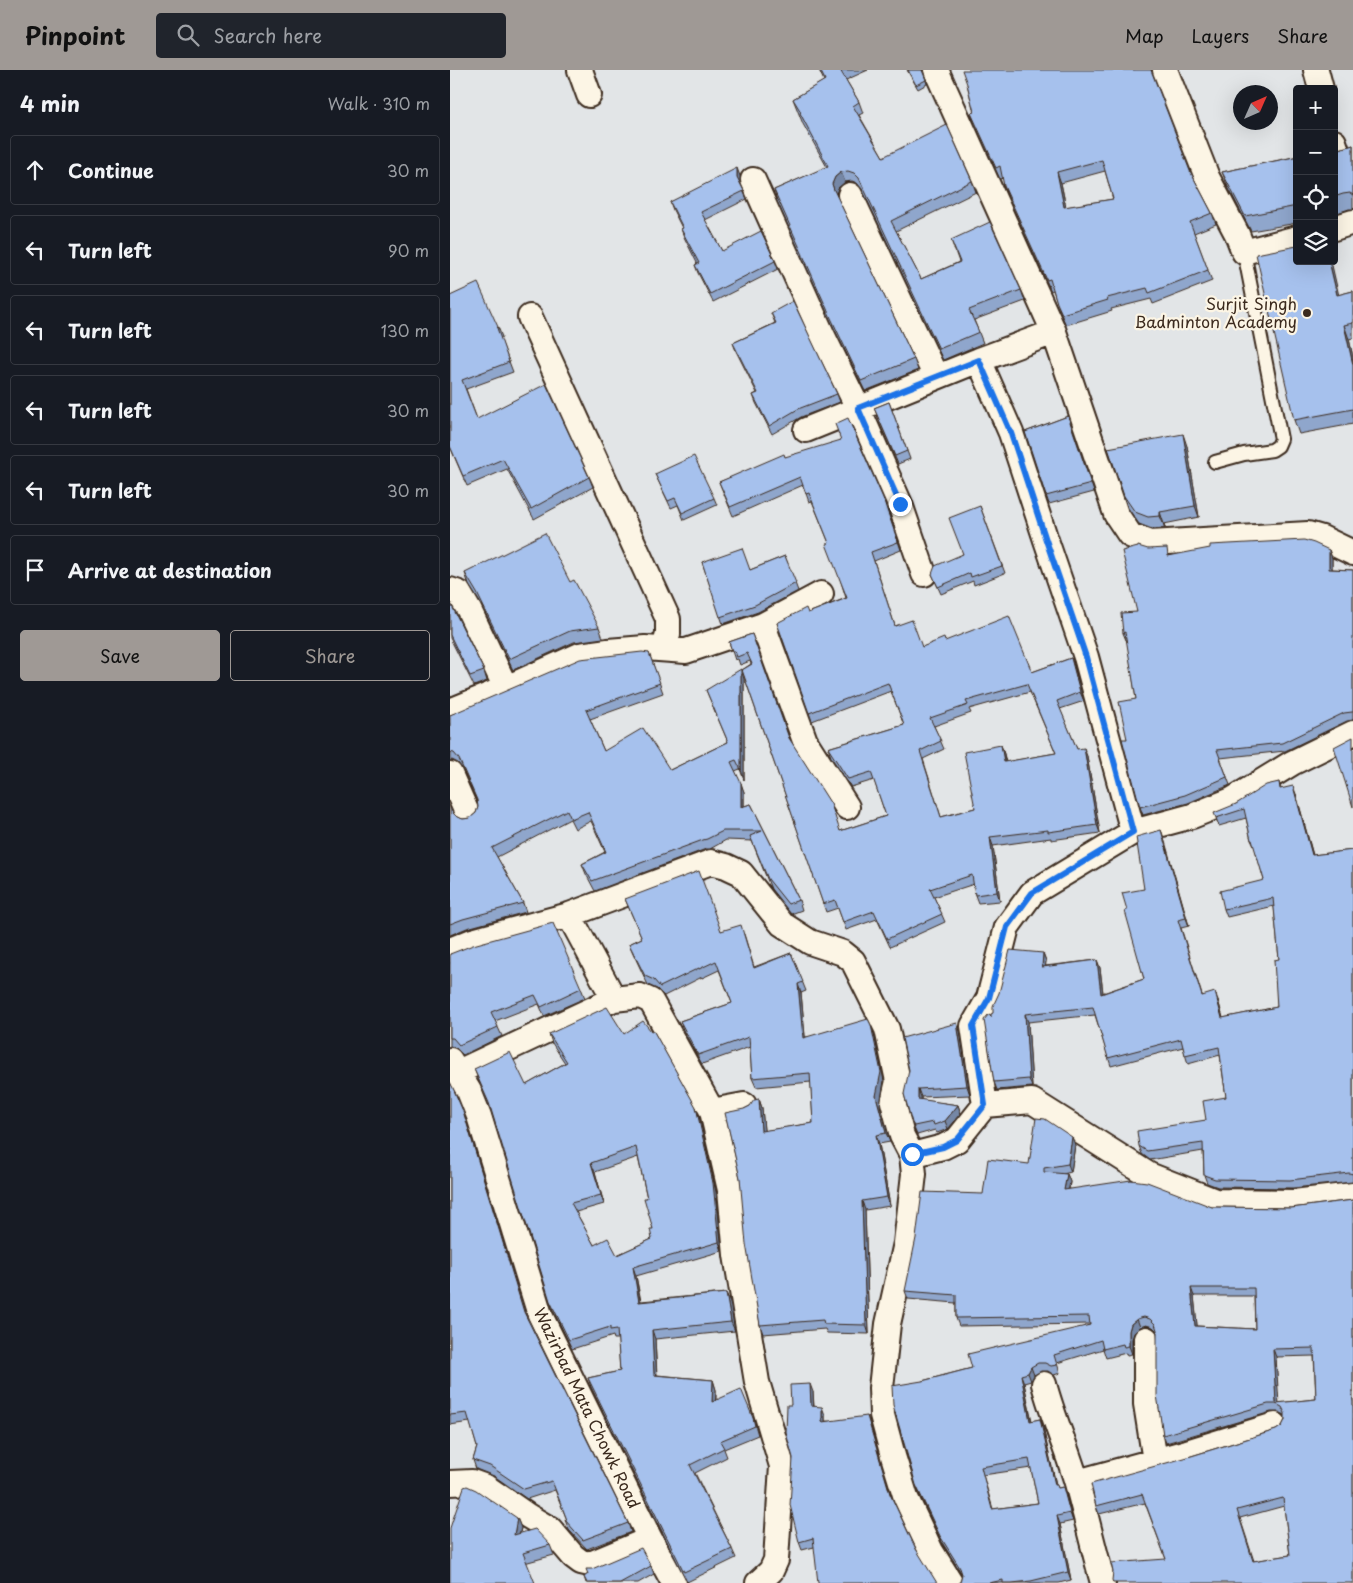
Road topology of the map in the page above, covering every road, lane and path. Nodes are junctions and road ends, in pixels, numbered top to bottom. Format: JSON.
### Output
{"nodes":[{"id":1,"x":580,"y":70,"type":"edge"},
{"id":2,"x":936,"y":70,"type":"edge"},
{"id":3,"x":1165,"y":70,"type":"edge"},
{"id":4,"x":1316,"y":70,"type":"edge"},
{"id":5,"x":1320,"y":85,"type":"edge"},
{"id":6,"x":589,"y":95,"type":"dead end"},
{"id":7,"x":753,"y":180,"type":"dead end"},
{"id":8,"x":850,"y":195,"type":"dead end"},
{"id":9,"x":1353,"y":222,"type":"edge"},
{"id":10,"x":1338,"y":227,"type":"edge"},
{"id":11,"x":1293,"y":239,"type":"edge"},
{"id":12,"x":1244,"y":252,"type":"junction"},
{"id":13,"x":530,"y":317,"type":"dead end"},
{"id":14,"x":1054,"y":332,"type":"junction"},
{"id":15,"x":979,"y":360,"type":"junction"},
{"id":16,"x":936,"y":377,"type":"junction"},
{"id":17,"x":858,"y":408,"type":"junction"},
{"id":18,"x":806,"y":430,"type":"dead end"},
{"id":19,"x":1215,"y":462,"type":"dead end"},
{"id":20,"x":1353,"y":554,"type":"edge"},
{"id":21,"x":924,"y":574,"type":"dead end"},
{"id":22,"x":450,"y":590,"type":"edge"},
{"id":23,"x":821,"y":594,"type":"dead end"},
{"id":24,"x":763,"y":625,"type":"junction"},
{"id":25,"x":664,"y":649,"type":"junction"},
{"id":26,"x":506,"y":688,"type":"junction"},
{"id":27,"x":450,"y":711,"type":"edge"},
{"id":28,"x":1353,"y":733,"type":"edge"},
{"id":29,"x":450,"y":774,"type":"edge"},
{"id":30,"x":846,"y":807,"type":"dead end"},
{"id":31,"x":468,"y":814,"type":"dead end"},
{"id":32,"x":1133,"y":832,"type":"junction"},
{"id":33,"x":570,"y":915,"type":"junction"},
{"id":34,"x":450,"y":950,"type":"edge"},
{"id":35,"x":614,"y":999,"type":"junction"},
{"id":36,"x":454,"y":1066,"type":"edge"},
{"id":37,"x":744,"y":1105,"type":"dead end"},
{"id":38,"x":985,"y":1105,"type":"junction"},
{"id":39,"x":712,"y":1111,"type":"junction"},
{"id":40,"x":912,"y":1154,"type":"junction"},
{"id":41,"x":1353,"y":1195,"type":"edge"},
{"id":42,"x":1146,"y":1339,"type":"dead end"},
{"id":43,"x":1044,"y":1384,"type":"dead end"},
{"id":44,"x":1276,"y":1425,"type":"dead end"},
{"id":45,"x":1155,"y":1461,"type":"junction"},
{"id":46,"x":1077,"y":1482,"type":"junction"},
{"id":47,"x":450,"y":1483,"type":"edge"},
{"id":48,"x":650,"y":1539,"type":"junction"},
{"id":49,"x":674,"y":1583,"type":"edge"},
{"id":50,"x":758,"y":1583,"type":"edge"},
{"id":51,"x":951,"y":1583,"type":"edge"},
{"id":52,"x":1103,"y":1583,"type":"edge"}],
"edges":[{"from":1,"to":6,"type":"street"},
{"from":2,"to":14,"type":"street"},
{"from":3,"to":12,"type":"street"},
{"from":4,"to":5,"type":"street"},
{"from":7,"to":17,"type":"street"},
{"from":8,"to":16,"type":"street"},
{"from":9,"to":10,"type":"street"},
{"from":11,"to":12,"type":"street"},
{"from":12,"to":19,"type":"lane"},
{"from":13,"to":25,"type":"street"},
{"from":14,"to":15,"type":"street"},
{"from":14,"to":20,"type":"street"},
{"from":15,"to":16,"type":"street"},
{"from":15,"to":32,"type":"street"},
{"from":16,"to":17,"type":"street"},
{"from":17,"to":18,"type":"street"},
{"from":17,"to":21,"type":"street"},
{"from":22,"to":26,"type":"street"},
{"from":23,"to":24,"type":"street"},
{"from":24,"to":25,"type":"street"},
{"from":24,"to":30,"type":"street"},
{"from":25,"to":26,"type":"street"},
{"from":26,"to":27,"type":"street"},
{"from":28,"to":32,"type":"street"},
{"from":29,"to":31,"type":"street"},
{"from":32,"to":38,"type":"street"},
{"from":33,"to":34,"type":"street"},
{"from":33,"to":35,"type":"street"},
{"from":33,"to":40,"type":"street"},
{"from":35,"to":36,"type":"street"},
{"from":35,"to":39,"type":"street"},
{"from":36,"to":48,"type":"street","name":"Wazirbad Mata Chowk Road"},
{"from":37,"to":39,"type":"street"},
{"from":38,"to":40,"type":"street"},
{"from":38,"to":41,"type":"street"},
{"from":39,"to":50,"type":"street"},
{"from":40,"to":51,"type":"street"},
{"from":42,"to":45,"type":"street"},
{"from":43,"to":46,"type":"street"},
{"from":44,"to":45,"type":"street"},
{"from":45,"to":46,"type":"street"},
{"from":46,"to":52,"type":"street"},
{"from":47,"to":48,"type":"street"},
{"from":48,"to":49,"type":"street","name":"Wazirbad Mata Chowk Road"}]}
